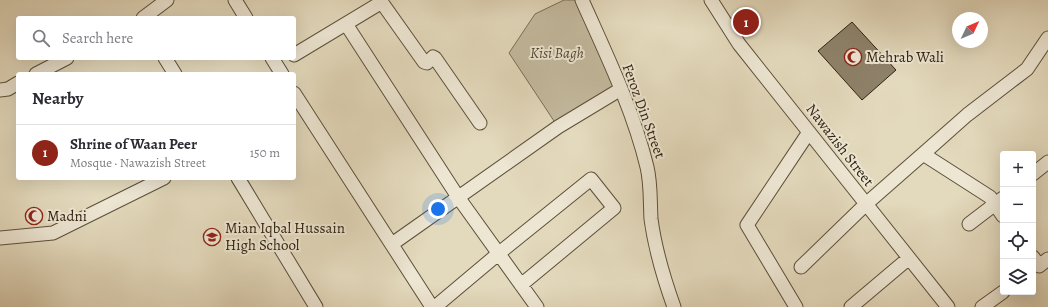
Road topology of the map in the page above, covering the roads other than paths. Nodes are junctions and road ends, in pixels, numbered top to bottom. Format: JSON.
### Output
{"nodes":[{"id":1,"x":167,"y":0,"type":"edge"},
{"id":2,"x":235,"y":0,"type":"edge"},
{"id":3,"x":582,"y":0,"type":"edge"},
{"id":4,"x":711,"y":0,"type":"edge"},
{"id":5,"x":381,"y":1,"type":"edge"},
{"id":6,"x":146,"y":16,"type":"edge"},
{"id":7,"x":245,"y":16,"type":"edge"},
{"id":8,"x":346,"y":24,"type":"junction"},
{"id":9,"x":1048,"y":38,"type":"edge"},
{"id":10,"x":296,"y":54,"type":"edge"},
{"id":11,"x":63,"y":60,"type":"edge"},
{"id":12,"x":166,"y":60,"type":"edge"},
{"id":13,"x":286,"y":60,"type":"edge"},
{"id":14,"x":277,"y":66,"type":"edge"},
{"id":15,"x":40,"y":72,"type":"edge"},
{"id":16,"x":174,"y":72,"type":"edge"},
{"id":17,"x":16,"y":84,"type":"edge"},
{"id":18,"x":621,"y":89,"type":"junction"},
{"id":19,"x":0,"y":90,"type":"edge"},
{"id":20,"x":296,"y":95,"type":"edge"},
{"id":21,"x":480,"y":123,"type":"dead end"},
{"id":22,"x":809,"y":132,"type":"junction"},
{"id":23,"x":923,"y":154,"type":"junction"},
{"id":24,"x":1048,"y":162,"type":"edge"},
{"id":25,"x":1036,"y":172,"type":"edge"},
{"id":26,"x":160,"y":180,"type":"edge"},
{"id":27,"x":239,"y":180,"type":"edge"},
{"id":28,"x":458,"y":197,"type":"junction"},
{"id":29,"x":999,"y":201,"type":"edge"},
{"id":30,"x":866,"y":204,"type":"junction"},
{"id":31,"x":969,"y":224,"type":"dead end"},
{"id":32,"x":0,"y":238,"type":"edge"},
{"id":33,"x":392,"y":244,"type":"junction"},
{"id":34,"x":498,"y":254,"type":"junction"},
{"id":35,"x":909,"y":258,"type":"junction"},
{"id":36,"x":801,"y":267,"type":"dead end"},
{"id":37,"x":521,"y":286,"type":"junction"},
{"id":38,"x":1000,"y":294,"type":"edge"},
{"id":39,"x":316,"y":307,"type":"edge"},
{"id":40,"x":432,"y":307,"type":"edge"},
{"id":41,"x":436,"y":307,"type":"edge"},
{"id":42,"x":537,"y":307,"type":"edge"},
{"id":43,"x":674,"y":307,"type":"edge"},
{"id":44,"x":796,"y":307,"type":"edge"},
{"id":45,"x":851,"y":307,"type":"edge"},
{"id":46,"x":948,"y":307,"type":"edge"},
{"id":47,"x":982,"y":307,"type":"edge"}],
"edges":[{"from":1,"to":6,"type":"street"},
{"from":2,"to":7,"type":"street"},
{"from":3,"to":18,"type":"street","name":"Feroz Din Street"},
{"from":4,"to":22,"type":"street","name":"Nawazish Street"},
{"from":5,"to":8,"type":"street"},
{"from":5,"to":21,"type":"street"},
{"from":8,"to":10,"type":"street"},
{"from":8,"to":28,"type":"street"},
{"from":9,"to":23,"type":"street"},
{"from":11,"to":15,"type":"street"},
{"from":12,"to":16,"type":"street"},
{"from":13,"to":14,"type":"street"},
{"from":17,"to":19,"type":"street"},
{"from":18,"to":28,"type":"street"},
{"from":18,"to":43,"type":"street","name":"Feroz Din Street"},
{"from":20,"to":33,"type":"street"},
{"from":22,"to":30,"type":"street","name":"Nawazish Street"},
{"from":22,"to":44,"type":"street"},
{"from":23,"to":29,"type":"street"},
{"from":23,"to":30,"type":"street"},
{"from":24,"to":25,"type":"street"},
{"from":26,"to":32,"type":"street"},
{"from":27,"to":39,"type":"street"},
{"from":28,"to":33,"type":"street"},
{"from":28,"to":34,"type":"street"},
{"from":29,"to":31,"type":"street"},
{"from":30,"to":35,"type":"street","name":"Nawazish Street"},
{"from":30,"to":36,"type":"street"},
{"from":33,"to":40,"type":"street"},
{"from":34,"to":37,"type":"street"},
{"from":34,"to":37,"type":"street"},
{"from":34,"to":41,"type":"street"},
{"from":35,"to":45,"type":"street"},
{"from":35,"to":46,"type":"street","name":"Nawazish Street"},
{"from":37,"to":42,"type":"street"},
{"from":38,"to":47,"type":"street"}]}
